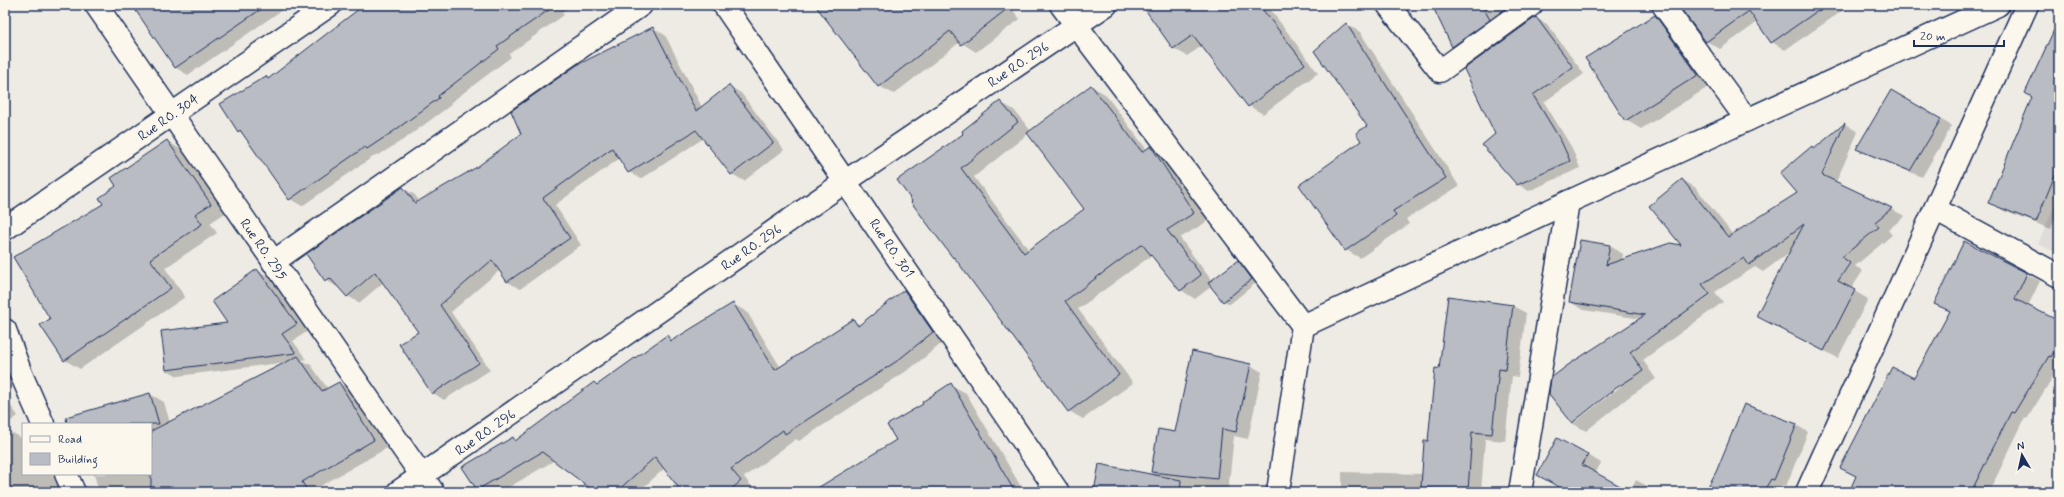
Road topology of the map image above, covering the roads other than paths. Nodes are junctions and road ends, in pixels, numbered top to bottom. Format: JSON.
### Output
{"nodes":[{"id":1,"x":96,"y":5,"type":"edge"},
{"id":2,"x":330,"y":5,"type":"edge"},
{"id":3,"x":641,"y":5,"type":"edge"},
{"id":4,"x":724,"y":5,"type":"edge"},
{"id":5,"x":1061,"y":5,"type":"edge"},
{"id":6,"x":1106,"y":5,"type":"edge"},
{"id":7,"x":1388,"y":5,"type":"edge"},
{"id":8,"x":1531,"y":5,"type":"edge"},
{"id":9,"x":1663,"y":5,"type":"edge"},
{"id":10,"x":1998,"y":5,"type":"edge"},
{"id":11,"x":2027,"y":5,"type":"edge"},
{"id":12,"x":1075,"y":26,"type":"junction"},
{"id":13,"x":171,"y":115,"type":"junction"},
{"id":14,"x":1747,"y":120,"type":"junction"},
{"id":15,"x":846,"y":181,"type":"junction"},
{"id":16,"x":1568,"y":202,"type":"junction"},
{"id":17,"x":1935,"y":209,"type":"junction"},
{"id":18,"x":5,"y":229,"type":"edge"},
{"id":19,"x":273,"y":262,"type":"junction"},
{"id":20,"x":2059,"y":276,"type":"edge"},
{"id":21,"x":1302,"y":326,"type":"junction"},
{"id":22,"x":5,"y":330,"type":"edge"},
{"id":23,"x":43,"y":423,"type":"edge"},
{"id":24,"x":66,"y":475,"type":"edge"},
{"id":25,"x":427,"y":484,"type":"edge"},
{"id":26,"x":74,"y":492,"type":"edge"},
{"id":27,"x":398,"y":492,"type":"edge"},
{"id":28,"x":1058,"y":492,"type":"edge"},
{"id":29,"x":1278,"y":492,"type":"edge"},
{"id":30,"x":1520,"y":492,"type":"edge"},
{"id":31,"x":1807,"y":492,"type":"edge"}],
"edges":[{"from":1,"to":13,"type":"street","name":"Rue RO. 295"},
{"from":2,"to":13,"type":"street","name":"Rue RO. 304"},
{"from":3,"to":19,"type":"street"},
{"from":4,"to":15,"type":"street","name":"Rue RO. 301"},
{"from":5,"to":12,"type":"street"},
{"from":6,"to":12,"type":"street","name":"Rue RO. 296"},
{"from":7,"to":8,"type":"street"},
{"from":9,"to":14,"type":"street"},
{"from":10,"to":14,"type":"street"},
{"from":11,"to":17,"type":"street"},
{"from":12,"to":15,"type":"street","name":"Rue RO. 296"},
{"from":12,"to":21,"type":"street"},
{"from":13,"to":18,"type":"street","name":"Rue RO. 304"},
{"from":13,"to":19,"type":"street","name":"Rue RO. 295"},
{"from":14,"to":16,"type":"street"},
{"from":15,"to":25,"type":"street","name":"Rue RO. 296"},
{"from":15,"to":28,"type":"street","name":"Rue RO. 301"},
{"from":16,"to":21,"type":"street"},
{"from":16,"to":30,"type":"street"},
{"from":17,"to":20,"type":"street"},
{"from":17,"to":31,"type":"street"},
{"from":19,"to":25,"type":"street","name":"Rue RO. 295"},
{"from":21,"to":29,"type":"street"},
{"from":22,"to":23,"type":"street"},
{"from":24,"to":26,"type":"street"},
{"from":25,"to":27,"type":"street","name":"Rue RO. 296"}]}
